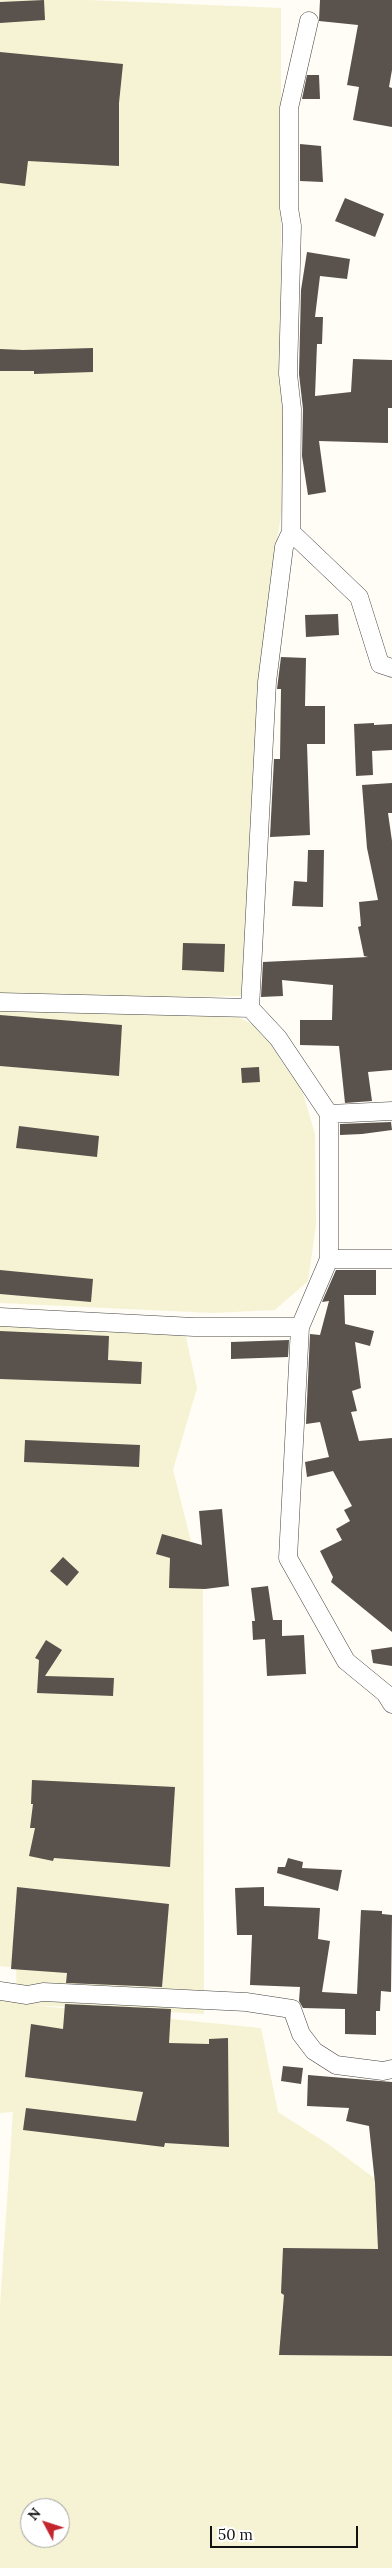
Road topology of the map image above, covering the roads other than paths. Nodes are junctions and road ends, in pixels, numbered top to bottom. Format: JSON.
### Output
{"nodes":[{"id":1,"x":309,"y":21,"type":"dead end"},
{"id":2,"x":291,"y":532,"type":"junction"},
{"id":3,"x":392,"y":668,"type":"edge"},
{"id":4,"x":0,"y":1002,"type":"edge"},
{"id":5,"x":250,"y":1008,"type":"junction"},
{"id":6,"x":392,"y":1111,"type":"edge"},
{"id":7,"x":329,"y":1114,"type":"junction"},
{"id":8,"x":329,"y":1259,"type":"junction"},
{"id":9,"x":392,"y":1259,"type":"edge"},
{"id":10,"x":0,"y":1317,"type":"edge"},
{"id":11,"x":300,"y":1327,"type":"junction"},
{"id":12,"x":392,"y":1704,"type":"edge"},
{"id":13,"x":0,"y":1991,"type":"edge"},
{"id":14,"x":392,"y":2069,"type":"edge"}],
"edges":[{"from":1,"to":2,"type":"street"},
{"from":2,"to":3,"type":"street"},
{"from":2,"to":5,"type":"street"},
{"from":4,"to":5,"type":"street"},
{"from":5,"to":7,"type":"street"},
{"from":6,"to":7,"type":"street"},
{"from":7,"to":8,"type":"street"},
{"from":8,"to":9,"type":"street"},
{"from":8,"to":11,"type":"street"},
{"from":10,"to":11,"type":"street"},
{"from":11,"to":12,"type":"street"},
{"from":13,"to":14,"type":"street"}]}
